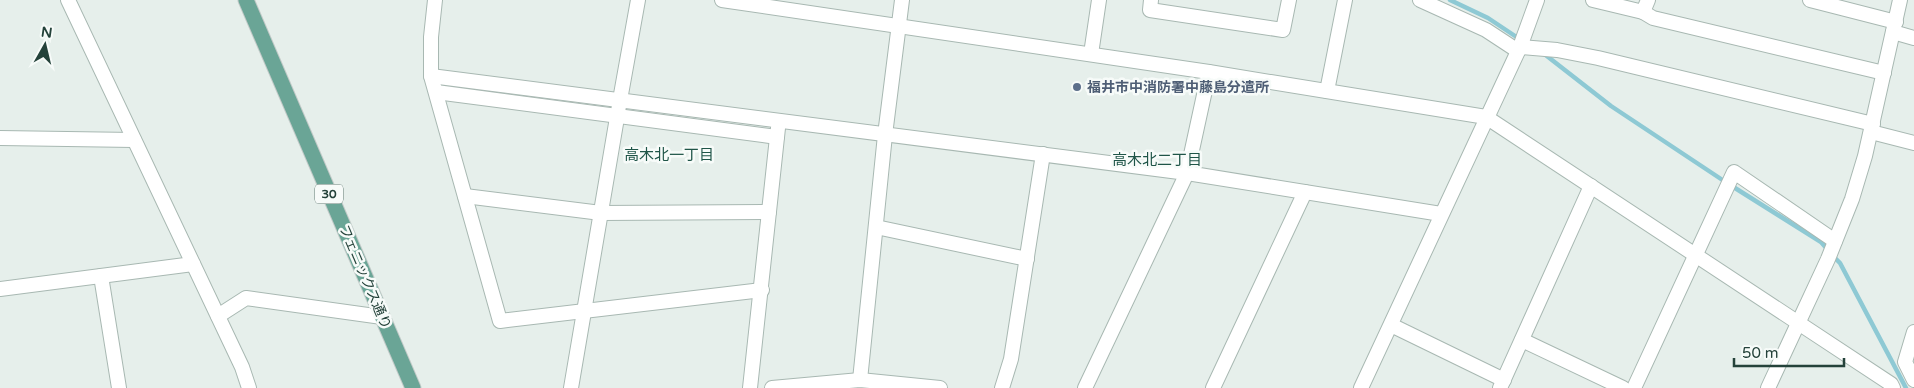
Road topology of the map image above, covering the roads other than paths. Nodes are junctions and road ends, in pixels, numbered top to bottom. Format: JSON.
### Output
{"nodes":[{"id":1,"x":68,"y":0,"type":"edge"},
{"id":2,"x":248,"y":0,"type":"edge"},
{"id":3,"x":435,"y":0,"type":"edge"},
{"id":4,"x":638,"y":0,"type":"edge"},
{"id":5,"x":722,"y":0,"type":"edge"},
{"id":6,"x":902,"y":0,"type":"edge"},
{"id":7,"x":1099,"y":0,"type":"edge"},
{"id":8,"x":1151,"y":0,"type":"edge"},
{"id":9,"x":1289,"y":0,"type":"edge"},
{"id":10,"x":1345,"y":0,"type":"edge"},
{"id":11,"x":1420,"y":0,"type":"edge"},
{"id":12,"x":1537,"y":0,"type":"edge"},
{"id":13,"x":1593,"y":0,"type":"edge"},
{"id":14,"x":1810,"y":0,"type":"edge"},
{"id":15,"x":1900,"y":0,"type":"edge"},
{"id":16,"x":1646,"y":6,"type":"edge"},
{"id":17,"x":899,"y":26,"type":"junction"},
{"id":18,"x":1895,"y":27,"type":"junction"},
{"id":19,"x":1914,"y":38,"type":"edge"},
{"id":20,"x":1519,"y":49,"type":"junction"},
{"id":21,"x":1091,"y":54,"type":"junction"},
{"id":22,"x":1209,"y":72,"type":"junction"},
{"id":23,"x":1884,"y":73,"type":"junction"},
{"id":24,"x":431,"y":76,"type":"junction"},
{"id":25,"x":1327,"y":91,"type":"junction"},
{"id":26,"x":436,"y":92,"type":"junction"},
{"id":27,"x":620,"y":100,"type":"junction"},
{"id":28,"x":617,"y":116,"type":"junction"},
{"id":29,"x":1486,"y":117,"type":"junction"},
{"id":30,"x":778,"y":121,"type":"junction"},
{"id":31,"x":1872,"y":128,"type":"junction"},
{"id":32,"x":885,"y":135,"type":"junction"},
{"id":33,"x":777,"y":137,"type":"junction"},
{"id":34,"x":0,"y":138,"type":"edge"},
{"id":35,"x":134,"y":140,"type":"junction"},
{"id":36,"x":1914,"y":143,"type":"edge"},
{"id":37,"x":1043,"y":154,"type":"junction"},
{"id":38,"x":1187,"y":173,"type":"junction"},
{"id":39,"x":1591,"y":186,"type":"junction"},
{"id":40,"x":1305,"y":192,"type":"junction"},
{"id":41,"x":465,"y":196,"type":"junction"},
{"id":42,"x":769,"y":212,"type":"junction"},
{"id":43,"x":601,"y":213,"type":"junction"},
{"id":44,"x":1441,"y":214,"type":"junction"},
{"id":45,"x":876,"y":227,"type":"junction"},
{"id":46,"x":1835,"y":240,"type":"junction"},
{"id":47,"x":1695,"y":255,"type":"junction"},
{"id":48,"x":1027,"y":258,"type":"junction"},
{"id":49,"x":194,"y":264,"type":"junction"},
{"id":50,"x":101,"y":276,"type":"junction"},
{"id":51,"x":0,"y":289,"type":"edge"},
{"id":52,"x":762,"y":290,"type":"junction"},
{"id":53,"x":584,"y":312,"type":"junction"},
{"id":54,"x":218,"y":316,"type":"junction"},
{"id":55,"x":382,"y":317,"type":"junction"},
{"id":56,"x":1798,"y":323,"type":"junction"},
{"id":57,"x":1391,"y":325,"type":"junction"},
{"id":58,"x":1914,"y":332,"type":"edge"},
{"id":59,"x":1522,"y":340,"type":"junction"},
{"id":60,"x":1914,"y":380,"type":"edge"},
{"id":61,"x":854,"y":383,"type":"edge"},
{"id":62,"x":1502,"y":384,"type":"edge"},
{"id":63,"x":119,"y":388,"type":"edge"},
{"id":64,"x":250,"y":388,"type":"edge"},
{"id":65,"x":413,"y":388,"type":"edge"},
{"id":66,"x":571,"y":388,"type":"edge"},
{"id":67,"x":750,"y":388,"type":"edge"},
{"id":68,"x":772,"y":388,"type":"edge"},
{"id":69,"x":940,"y":388,"type":"edge"},
{"id":70,"x":1002,"y":388,"type":"edge"},
{"id":71,"x":1085,"y":388,"type":"edge"},
{"id":72,"x":1213,"y":388,"type":"edge"},
{"id":73,"x":1362,"y":388,"type":"edge"},
{"id":74,"x":1623,"y":388,"type":"edge"},
{"id":75,"x":1634,"y":388,"type":"edge"},
{"id":76,"x":1768,"y":388,"type":"edge"},
{"id":77,"x":1893,"y":388,"type":"edge"}],
"edges":[{"from":1,"to":35,"type":"street"},
{"from":2,"to":55,"type":"main road","name":"フェニックス通り","number":"30"},
{"from":3,"to":24,"type":"street"},
{"from":4,"to":27,"type":"street"},
{"from":5,"to":17,"type":"street"},
{"from":6,"to":17,"type":"street"},
{"from":7,"to":21,"type":"street"},
{"from":8,"to":9,"type":"street"},
{"from":10,"to":25,"type":"street"},
{"from":11,"to":20,"type":"street"},
{"from":12,"to":20,"type":"street"},
{"from":13,"to":16,"type":"street"},
{"from":14,"to":18,"type":"street"},
{"from":15,"to":18,"type":"street"},
{"from":16,"to":23,"type":"street"},
{"from":17,"to":21,"type":"street"},
{"from":17,"to":32,"type":"street"},
{"from":18,"to":19,"type":"street"},
{"from":18,"to":23,"type":"street"},
{"from":20,"to":29,"type":"street"},
{"from":20,"to":31,"type":"street"},
{"from":21,"to":22,"type":"street"},
{"from":22,"to":25,"type":"street"},
{"from":22,"to":38,"type":"street"},
{"from":23,"to":31,"type":"street"},
{"from":24,"to":26,"type":"street"},
{"from":24,"to":27,"type":"street"},
{"from":25,"to":29,"type":"street"},
{"from":26,"to":28,"type":"street"},
{"from":26,"to":41,"type":"street"},
{"from":27,"to":28,"type":"street"},
{"from":27,"to":30,"type":"street"},
{"from":28,"to":33,"type":"street"},
{"from":28,"to":43,"type":"street"},
{"from":29,"to":39,"type":"street"},
{"from":29,"to":44,"type":"street"},
{"from":30,"to":32,"type":"street"},
{"from":30,"to":33,"type":"street"},
{"from":31,"to":36,"type":"street"},
{"from":31,"to":46,"type":"street"},
{"from":32,"to":37,"type":"street"},
{"from":32,"to":45,"type":"street"},
{"from":33,"to":42,"type":"street"},
{"from":34,"to":35,"type":"street"},
{"from":35,"to":49,"type":"street"},
{"from":37,"to":38,"type":"street"},
{"from":37,"to":48,"type":"street"},
{"from":38,"to":40,"type":"street"},
{"from":38,"to":71,"type":"street"},
{"from":39,"to":47,"type":"street"},
{"from":39,"to":59,"type":"street"},
{"from":40,"to":44,"type":"street"},
{"from":40,"to":72,"type":"street"},
{"from":41,"to":43,"type":"street"},
{"from":41,"to":53,"type":"street"},
{"from":42,"to":43,"type":"street"},
{"from":42,"to":52,"type":"street"},
{"from":43,"to":53,"type":"street"},
{"from":44,"to":57,"type":"street"},
{"from":45,"to":48,"type":"street"},
{"from":45,"to":61,"type":"street"},
{"from":46,"to":47,"type":"street"},
{"from":46,"to":56,"type":"street"},
{"from":47,"to":56,"type":"street"},
{"from":47,"to":75,"type":"street"},
{"from":48,"to":70,"type":"street"},
{"from":49,"to":50,"type":"street"},
{"from":49,"to":54,"type":"street"},
{"from":50,"to":51,"type":"street"},
{"from":50,"to":63,"type":"street"},
{"from":52,"to":53,"type":"street"},
{"from":52,"to":67,"type":"street"},
{"from":53,"to":66,"type":"street"},
{"from":54,"to":55,"type":"street"},
{"from":54,"to":64,"type":"street"},
{"from":55,"to":65,"type":"main road","name":"フェニックス通り","number":"30"},
{"from":56,"to":76,"type":"street"},
{"from":56,"to":77,"type":"street"},
{"from":57,"to":62,"type":"street"},
{"from":57,"to":73,"type":"street"},
{"from":58,"to":60,"type":"street"},
{"from":59,"to":62,"type":"street"},
{"from":59,"to":74,"type":"street"},
{"from":61,"to":68,"type":"street"},
{"from":61,"to":69,"type":"street"}]}
